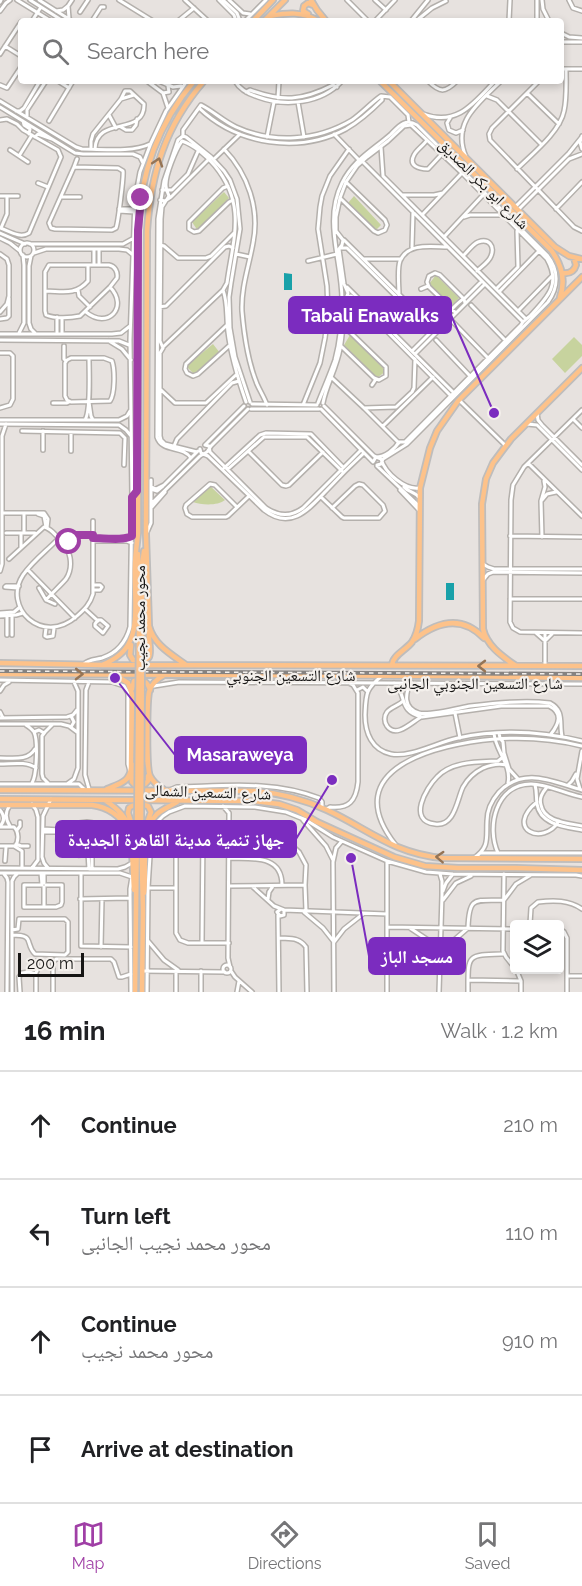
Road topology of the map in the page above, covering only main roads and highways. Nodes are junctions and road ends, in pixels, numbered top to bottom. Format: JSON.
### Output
{"nodes":[{"id":1,"x":271,"y":0,"type":"edge"},
{"id":2,"x":285,"y":0,"type":"edge"},
{"id":3,"x":312,"y":2,"type":"edge"},
{"id":4,"x":270,"y":16,"type":"junction"},
{"id":5,"x":311,"y":17,"type":"joint"},
{"id":6,"x":256,"y":18,"type":"edge"},
{"id":7,"x":268,"y":18,"type":"edge"},
{"id":8,"x":324,"y":18,"type":"edge"},
{"id":9,"x":192,"y":84,"type":"edge"},
{"id":10,"x":202,"y":84,"type":"edge"},
{"id":11,"x":384,"y":84,"type":"edge"},
{"id":12,"x":391,"y":84,"type":"edge"},
{"id":13,"x":406,"y":103,"type":"junction"},
{"id":14,"x":481,"y":177,"type":"junction"},
{"id":15,"x":574,"y":258,"type":"junction"},
{"id":16,"x":582,"y":259,"type":"edge"},
{"id":17,"x":562,"y":273,"type":"junction"},
{"id":18,"x":582,"y":277,"type":"edge"},
{"id":19,"x":559,"y":300,"type":"junction"},
{"id":20,"x":146,"y":326,"type":"junction"},
{"id":21,"x":138,"y":330,"type":"junction"},
{"id":22,"x":146,"y":345,"type":"junction"},
{"id":23,"x":138,"y":351,"type":"junction"},
{"id":24,"x":582,"y":370,"type":"edge"},
{"id":25,"x":146,"y":475,"type":"junction"},
{"id":26,"x":151,"y":480,"type":"road end"},
{"id":27,"x":137,"y":491,"type":"junction"},
{"id":28,"x":132,"y":497,"type":"road end"},
{"id":29,"x":138,"y":533,"type":"junction"},
{"id":30,"x":146,"y":534,"type":"junction"},
{"id":31,"x":150,"y":630,"type":"junction"},
{"id":32,"x":419,"y":632,"type":"junction"},
{"id":33,"x":482,"y":633,"type":"junction"},
{"id":34,"x":141,"y":635,"type":"junction"},
{"id":35,"x":129,"y":638,"type":"junction"},
{"id":36,"x":0,"y":663,"type":"edge"},
{"id":37,"x":582,"y":664,"type":"edge"},
{"id":38,"x":102,"y":665,"type":"junction"},
{"id":39,"x":186,"y":665,"type":"junction"},
{"id":40,"x":286,"y":665,"type":"junction"},
{"id":41,"x":302,"y":665,"type":"junction"},
{"id":42,"x":392,"y":665,"type":"junction"},
{"id":43,"x":516,"y":666,"type":"junction"},
{"id":44,"x":0,"y":674,"type":"edge"},
{"id":45,"x":57,"y":674,"type":"junction"},
{"id":46,"x":112,"y":674,"type":"junction"},
{"id":47,"x":165,"y":674,"type":"junction"},
{"id":48,"x":188,"y":675,"type":"junction"},
{"id":49,"x":288,"y":676,"type":"junction"},
{"id":50,"x":301,"y":676,"type":"junction"},
{"id":51,"x":453,"y":676,"type":"junction"},
{"id":52,"x":582,"y":678,"type":"edge"},
{"id":53,"x":57,"y":680,"type":"road end"},
{"id":54,"x":188,"y":682,"type":"road end"},
{"id":55,"x":453,"y":682,"type":"road end"},
{"id":56,"x":151,"y":688,"type":"junction"},
{"id":57,"x":132,"y":691,"type":"junction"},
{"id":58,"x":133,"y":717,"type":"junction"},
{"id":59,"x":148,"y":717,"type":"junction"},
{"id":60,"x":148,"y":771,"type":"junction"},
{"id":61,"x":131,"y":773,"type":"junction"},
{"id":62,"x":138,"y":783,"type":"junction"},
{"id":63,"x":0,"y":790,"type":"edge"},
{"id":64,"x":104,"y":790,"type":"junction"},
{"id":65,"x":168,"y":790,"type":"junction"},
{"id":66,"x":233,"y":791,"type":"junction"},
{"id":67,"x":311,"y":796,"type":"road end"},
{"id":68,"x":0,"y":799,"type":"edge"},
{"id":69,"x":104,"y":800,"type":"junction"},
{"id":70,"x":183,"y":802,"type":"junction"},
{"id":71,"x":309,"y":802,"type":"junction"},
{"id":72,"x":233,"y":803,"type":"junction"},
{"id":73,"x":0,"y":805,"type":"edge"},
{"id":74,"x":139,"y":827,"type":"junction"},
{"id":75,"x":146,"y":841,"type":"junction"},
{"id":76,"x":132,"y":842,"type":"junction"},
{"id":77,"x":513,"y":857,"type":"junction"},
{"id":78,"x":490,"y":858,"type":"junction"},
{"id":79,"x":582,"y":859,"type":"edge"},
{"id":80,"x":498,"y":868,"type":"junction"},
{"id":81,"x":516,"y":868,"type":"junction"},
{"id":82,"x":580,"y":871,"type":"edge"},
{"id":83,"x":135,"y":911,"type":"junction"},
{"id":84,"x":143,"y":911,"type":"junction"},
{"id":85,"x":130,"y":991,"type":"edge"},
{"id":86,"x":142,"y":992,"type":"edge"}],
"edges":[{"from":1,"to":6,"type":"main road"},
{"from":2,"to":4,"type":"main road"},
{"from":3,"to":5,"type":"main road"},
{"from":3,"to":8,"type":"main road"},
{"from":4,"to":5,"type":"main road"},
{"from":4,"to":7,"type":"main road"},
{"from":9,"to":21,"type":"main road","name":"محور محمد نجيب"},
{"from":20,"to":10,"type":"main road","name":"محور محمد نجيب","one_way":true},
{"from":11,"to":13,"type":"main road","name":"شارع ابو بكر الصديق"},
{"from":12,"to":13,"type":"main road","name":"شارع ابو بكر الصديق"},
{"from":13,"to":14,"type":"main road","name":"شارع ابو بكر الصديق"},
{"from":13,"to":14,"type":"main road","name":"شارع ابو بكر الصديق"},
{"from":14,"to":15,"type":"main road","name":"شارع ابو بكر الصديق"},
{"from":14,"to":17,"type":"main road","name":"شارع ابو بكر الصديق"},
{"from":15,"to":16,"type":"main road","name":"شارع ابو بكر الصديق"},
{"from":15,"to":17,"type":"main road"},
{"from":17,"to":19,"type":"main road"},
{"from":18,"to":19,"type":"main road"},
{"from":19,"to":32,"type":"main road"},
{"from":20,"to":21,"type":"main road"},
{"from":20,"to":22,"type":"main road","name":"محور محمد نجيب"},
{"from":21,"to":23,"type":"main road","name":"محور محمد نجيب"},
{"from":22,"to":23,"type":"main road"},
{"from":22,"to":25,"type":"main road","name":"محور محمد نجيب"},
{"from":23,"to":27,"type":"main road","name":"محور محمد نجيب"},
{"from":24,"to":33,"type":"main road"},
{"from":25,"to":26,"type":"main road"},
{"from":25,"to":30,"type":"main road","name":"محور محمد نجيب"},
{"from":27,"to":28,"type":"main road"},
{"from":27,"to":29,"type":"main road","name":"محور محمد نجيب"},
{"from":29,"to":34,"type":"main road","name":"محور محمد نجيب"},
{"from":29,"to":35,"type":"main road","name":"محور محمد نجيب"},
{"from":30,"to":31,"type":"main road","name":"محور محمد نجيب"},
{"from":30,"to":34,"type":"main road","name":"محور محمد نجيب"},
{"from":31,"to":35,"type":"main road"},
{"from":31,"to":39,"type":"main road","name":"محور محمد نجيب"},
{"from":32,"to":33,"type":"main road"},
{"from":32,"to":42,"type":"main road"},
{"from":33,"to":43,"type":"main road"},
{"from":34,"to":62,"type":"main road","name":"محور محمد نجيب","bridge":true},
{"from":35,"to":38,"type":"main road","name":"محور محمد نجيب"},
{"from":36,"to":38,"type":"main road","name":"شارع التسعين الجنوبي"},
{"from":37,"to":43,"type":"main road","name":"شارع التسعين الجنوبي"},
{"from":38,"to":39,"type":"main road","name":"شارع التسعين الجنوبي"},
{"from":39,"to":40,"type":"main road","name":"شارع التسعين الجنوبي"},
{"from":40,"to":41,"type":"main road","name":"شارع التسعين الجنوبي"},
{"from":40,"to":49,"type":"main road"},
{"from":41,"to":42,"type":"main road","name":"شارع التسعين الجنوبي"},
{"from":41,"to":50,"type":"main road"},
{"from":43,"to":42,"type":"main road","name":"شارع التسعين الجنوبي","one_way":true},
{"from":44,"to":45,"type":"main road","name":"شارع التسعين الجنوبي"},
{"from":45,"to":46,"type":"main road","name":"شارع التسعين الجنوبي","one_way":true},
{"from":45,"to":53,"type":"main road"},
{"from":46,"to":47,"type":"main road","name":"شارع التسعين الجنوبي"},
{"from":46,"to":57,"type":"main road"},
{"from":47,"to":48,"type":"main road","name":"شارع التسعين الجنوبي"},
{"from":47,"to":56,"type":"main road"},
{"from":48,"to":49,"type":"main road","name":"شارع التسعين الجنوبي"},
{"from":48,"to":54,"type":"main road"},
{"from":49,"to":50,"type":"main road","name":"شارع التسعين الجنوبي"},
{"from":50,"to":51,"type":"main road","name":"شارع التسعين الجنوبي"},
{"from":51,"to":52,"type":"main road","name":"شارع التسعين الجنوبي"},
{"from":51,"to":55,"type":"main road"},
{"from":56,"to":57,"type":"main road"},
{"from":56,"to":59,"type":"main road"},
{"from":57,"to":58,"type":"main road"},
{"from":58,"to":61,"type":"main road"},
{"from":58,"to":62,"type":"main road","bridge":true},
{"from":59,"to":60,"type":"main road"},
{"from":59,"to":62,"type":"main road","bridge":true},
{"from":60,"to":61,"type":"main road"},
{"from":60,"to":65,"type":"main road"},
{"from":61,"to":64,"type":"main road"},
{"from":62,"to":74,"type":"main road","name":"محور محمد نجيب","bridge":true},
{"from":63,"to":64,"type":"main road","name":"شارع التسعين الشمالى"},
{"from":64,"to":65,"type":"main road","name":"شارع التسعين الشمالى"},
{"from":65,"to":66,"type":"main road","name":"شارع التسعين الشمالى"},
{"from":66,"to":71,"type":"main road","name":"شارع التسعين الشمالى"},
{"from":66,"to":72,"type":"main road"},
{"from":67,"to":71,"type":"main road"},
{"from":68,"to":69,"type":"main road","name":"شارع التسعين الشمالى"},
{"from":69,"to":70,"type":"main road","name":"شارع التسعين الشمالى"},
{"from":69,"to":76,"type":"main road"},
{"from":70,"to":72,"type":"main road","name":"شارع التسعين الشمالى"},
{"from":70,"to":75,"type":"main road"},
{"from":78,"to":71,"type":"main road","name":"شارع التسعين الشمالى","one_way":true},
{"from":72,"to":80,"type":"main road","name":"شارع التسعين الشمالى"},
{"from":73,"to":76,"type":"main road"},
{"from":74,"to":83,"type":"main road","name":"محور محمد نجيب"},
{"from":74,"to":84,"type":"main road","name":"محور محمد نجيب"},
{"from":75,"to":76,"type":"main road"},
{"from":75,"to":84,"type":"main road"},
{"from":76,"to":83,"type":"main road"},
{"from":77,"to":78,"type":"main road","name":"شارع التسعين الشمالى"},
{"from":77,"to":79,"type":"main road","name":"شارع التسعين الشمالى"},
{"from":77,"to":81,"type":"main road"},
{"from":78,"to":80,"type":"main road"},
{"from":80,"to":81,"type":"main road","name":"شارع التسعين الشمالى"},
{"from":81,"to":82,"type":"main road","name":"شارع التسعين الشمالى"},
{"from":83,"to":85,"type":"main road","name":"محور محمد نجيب"},
{"from":84,"to":86,"type":"main road","name":"محور محمد نجيب"}]}
